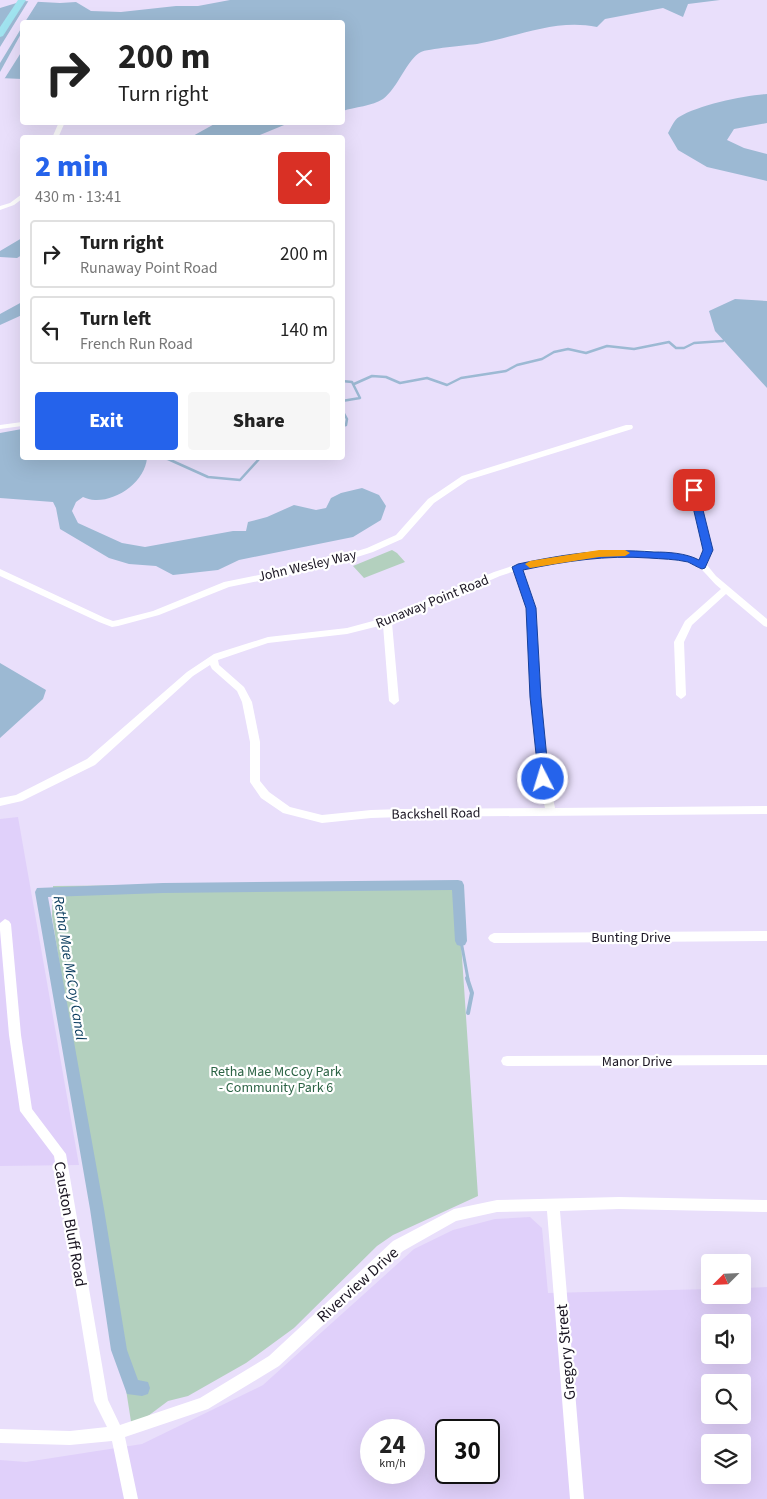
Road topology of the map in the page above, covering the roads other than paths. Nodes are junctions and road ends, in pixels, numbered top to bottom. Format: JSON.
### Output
{"nodes":[{"id":1,"x":22,"y":0,"type":"edge"},
{"id":2,"x":0,"y":34,"type":"edge"},
{"id":3,"x":20,"y":198,"type":"edge"},
{"id":4,"x":0,"y":208,"type":"edge"},
{"id":5,"x":20,"y":424,"type":"edge"},
{"id":6,"x":0,"y":427,"type":"edge"},
{"id":7,"x":629,"y":427,"type":"dead end"},
{"id":8,"x":694,"y":490,"type":"dead end"},
{"id":9,"x":702,"y":565,"type":"junction"},
{"id":10,"x":518,"y":567,"type":"junction"},
{"id":11,"x":0,"y":572,"type":"edge"},
{"id":12,"x":726,"y":589,"type":"junction"},
{"id":13,"x":387,"y":621,"type":"junction"},
{"id":14,"x":767,"y":624,"type":"edge"},
{"id":15,"x":213,"y":659,"type":"junction"},
{"id":16,"x":681,"y":695,"type":"dead end"},
{"id":17,"x":394,"y":701,"type":"dead end"},
{"id":18,"x":0,"y":802,"type":"edge"},
{"id":19,"x":767,"y":810,"type":"edge"},
{"id":20,"x":551,"y":813,"type":"junction"},
{"id":21,"x":5,"y":924,"type":"dead end"},
{"id":22,"x":767,"y":936,"type":"edge"},
{"id":23,"x":494,"y":938,"type":"dead end"},
{"id":24,"x":767,"y":1060,"type":"edge"},
{"id":25,"x":507,"y":1061,"type":"dead end"},
{"id":26,"x":553,"y":1206,"type":"junction"},
{"id":27,"x":767,"y":1206,"type":"edge"},
{"id":28,"x":117,"y":1433,"type":"junction"},
{"id":29,"x":0,"y":1436,"type":"edge"},
{"id":30,"x":131,"y":1499,"type":"edge"},
{"id":31,"x":577,"y":1499,"type":"edge"}],
"edges":[{"from":1,"to":2,"type":"main road"},
{"from":3,"to":4,"type":"street"},
{"from":5,"to":6,"type":"street"},
{"from":7,"to":11,"type":"street","name":"John Wesley Way"},
{"from":8,"to":9,"type":"street"},
{"from":9,"to":10,"type":"street","name":"Runaway Point Road"},
{"from":9,"to":12,"type":"street","name":"Runaway Point Road"},
{"from":10,"to":13,"type":"street","name":"Runaway Point Road"},
{"from":10,"to":20,"type":"street"},
{"from":12,"to":14,"type":"street","name":"Runaway Point Road"},
{"from":12,"to":16,"type":"street"},
{"from":13,"to":15,"type":"street","name":"Runaway Point Road"},
{"from":13,"to":17,"type":"street"},
{"from":15,"to":18,"type":"street","name":"Runaway Point Road"},
{"from":15,"to":20,"type":"street","name":"Backshell Road"},
{"from":19,"to":20,"type":"street","name":"Backshell Road"},
{"from":21,"to":28,"type":"street","name":"Causton Bluff Road"},
{"from":22,"to":23,"type":"street","name":"Bunting Drive"},
{"from":24,"to":25,"type":"street","name":"Manor Drive"},
{"from":26,"to":27,"type":"street","name":"Riverview Drive"},
{"from":26,"to":28,"type":"street","name":"Riverview Drive"},
{"from":26,"to":31,"type":"street","name":"Gregory Street"},
{"from":28,"to":29,"type":"street","name":"Riverview Drive"},
{"from":28,"to":30,"type":"street","name":"Causton Bluff Road"}]}
